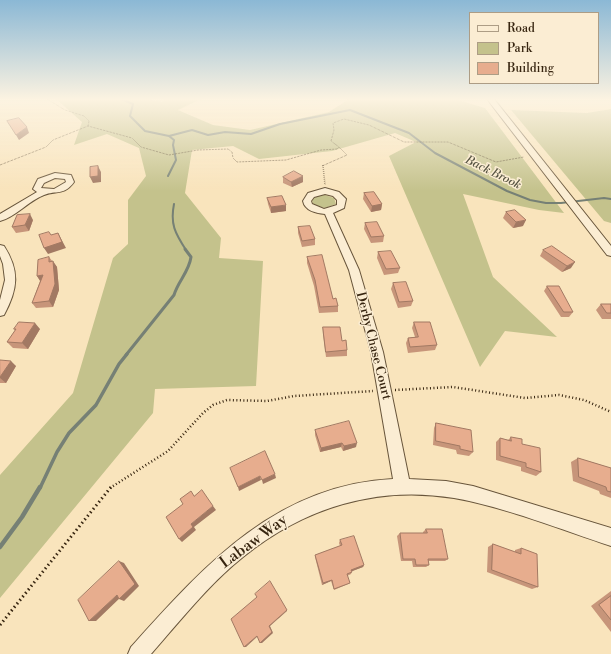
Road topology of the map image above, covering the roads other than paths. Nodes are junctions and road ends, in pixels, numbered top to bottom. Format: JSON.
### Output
{"nodes":[{"id":1,"x":514,"y":130,"type":"edge"},
{"id":2,"x":44,"y":192,"type":"dead end"},
{"id":3,"x":328,"y":212,"type":"junction"},
{"id":4,"x":0,"y":218,"type":"edge"},
{"id":5,"x":0,"y":248,"type":"edge"},
{"id":6,"x":611,"y":253,"type":"edge"},
{"id":7,"x":0,"y":312,"type":"edge"},
{"id":8,"x":402,"y":485,"type":"junction"},
{"id":9,"x":611,"y":537,"type":"edge"},
{"id":10,"x":138,"y":654,"type":"edge"}],
"edges":[{"from":1,"to":6,"type":"street"},
{"from":2,"to":4,"type":"street"},
{"from":3,"to":3,"type":"street"},
{"from":3,"to":8,"type":"street","name":"Derby Chase Court"},
{"from":5,"to":7,"type":"street"},
{"from":8,"to":9,"type":"street","name":"Labaw Way"},
{"from":8,"to":10,"type":"street","name":"Labaw Way"}]}
